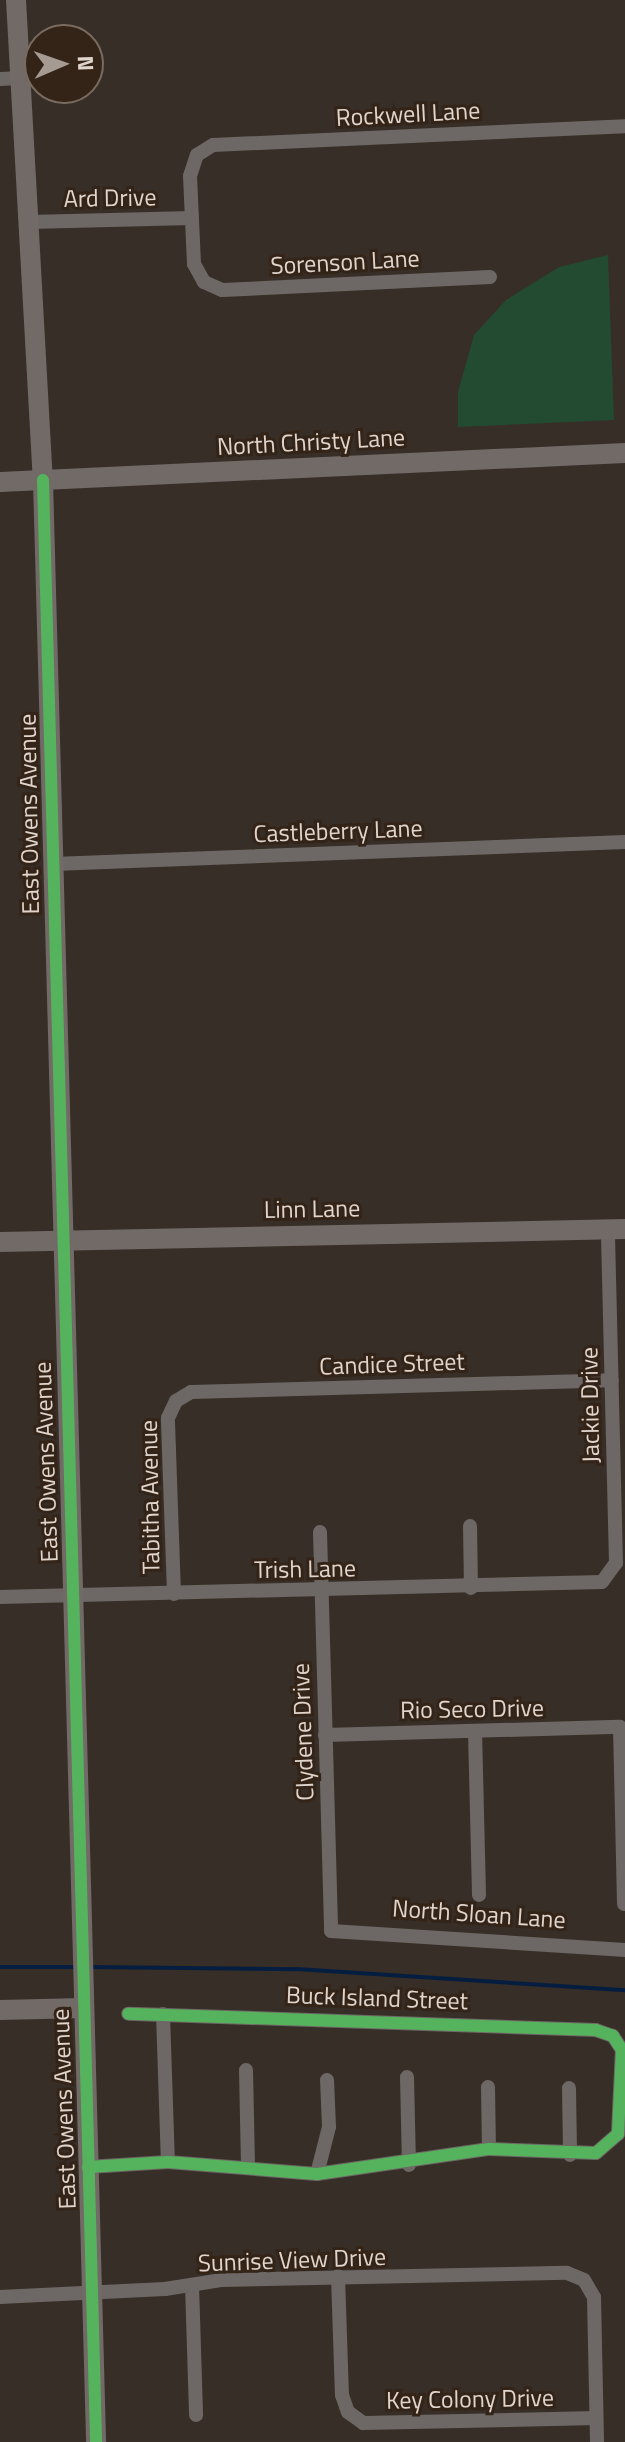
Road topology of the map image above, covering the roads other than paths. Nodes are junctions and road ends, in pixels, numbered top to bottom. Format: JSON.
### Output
{"nodes":[{"id":1,"x":16,"y":0,"type":"edge"},
{"id":2,"x":10,"y":79,"type":"edge"},
{"id":3,"x":625,"y":126,"type":"edge"},
{"id":4,"x":192,"y":218,"type":"junction"},
{"id":5,"x":29,"y":222,"type":"junction"},
{"id":6,"x":490,"y":277,"type":"dead end"},
{"id":7,"x":625,"y":453,"type":"edge"},
{"id":8,"x":43,"y":480,"type":"junction"},
{"id":9,"x":0,"y":482,"type":"edge"},
{"id":10,"x":625,"y":842,"type":"edge"},
{"id":11,"x":53,"y":864,"type":"junction"},
{"id":12,"x":616,"y":1229,"type":"edge"},
{"id":13,"x":61,"y":1240,"type":"junction"},
{"id":14,"x":0,"y":1242,"type":"edge"},
{"id":15,"x":612,"y":1380,"type":"junction"},
{"id":16,"x":176,"y":1401,"type":"joint"},
{"id":17,"x":470,"y":1526,"type":"dead end"},
{"id":18,"x":320,"y":1532,"type":"dead end"},
{"id":19,"x":607,"y":1576,"type":"joint"},
{"id":20,"x":471,"y":1588,"type":"junction"},
{"id":21,"x":321,"y":1591,"type":"junction"},
{"id":22,"x":174,"y":1594,"type":"junction"},
{"id":23,"x":0,"y":1597,"type":"edge"},
{"id":24,"x":73,"y":1598,"type":"junction"},
{"id":25,"x":475,"y":1731,"type":"junction"},
{"id":26,"x":325,"y":1735,"type":"junction"},
{"id":27,"x":479,"y":1895,"type":"dead end"},
{"id":28,"x":624,"y":1904,"type":"edge"},
{"id":29,"x":331,"y":1931,"type":"joint"},
{"id":30,"x":625,"y":1950,"type":"edge"},
{"id":31,"x":83,"y":2008,"type":"junction"},
{"id":32,"x":0,"y":2010,"type":"edge"},
{"id":33,"x":128,"y":2014,"type":"dead end"},
{"id":34,"x":163,"y":2014,"type":"junction"},
{"id":35,"x":246,"y":2070,"type":"dead end"},
{"id":36,"x":407,"y":2077,"type":"dead end"},
{"id":37,"x":327,"y":2080,"type":"dead end"},
{"id":38,"x":488,"y":2087,"type":"dead end"},
{"id":39,"x":569,"y":2088,"type":"dead end"},
{"id":40,"x":489,"y":2149,"type":"junction"},
{"id":41,"x":570,"y":2155,"type":"junction"},
{"id":42,"x":168,"y":2162,"type":"junction"},
{"id":43,"x":409,"y":2165,"type":"junction"},
{"id":44,"x":88,"y":2167,"type":"junction"},
{"id":45,"x":248,"y":2168,"type":"junction"},
{"id":46,"x":317,"y":2174,"type":"junction"},
{"id":47,"x":338,"y":2276,"type":"junction"},
{"id":48,"x":192,"y":2285,"type":"junction"},
{"id":49,"x":91,"y":2294,"type":"junction"},
{"id":50,"x":0,"y":2297,"type":"edge"},
{"id":51,"x":196,"y":2415,"type":"dead end"},
{"id":52,"x":596,"y":2418,"type":"junction"},
{"id":53,"x":96,"y":2442,"type":"edge"},
{"id":54,"x":597,"y":2442,"type":"edge"}],
"edges":[{"from":1,"to":2,"type":"main road","name":"East Owens Avenue"},
{"from":2,"to":5,"type":"main road","name":"East Owens Avenue"},
{"from":3,"to":4,"type":"street","name":"Rockwell Lane"},
{"from":4,"to":5,"type":"street","name":"Ard Drive"},
{"from":4,"to":6,"type":"street","name":"Sorenson Lane"},
{"from":5,"to":8,"type":"main road","name":"East Owens Avenue"},
{"from":7,"to":8,"type":"main road","name":"North Christy Lane"},
{"from":8,"to":9,"type":"main road","name":"North Christy Lane"},
{"from":8,"to":11,"type":"main road","name":"East Owens Avenue"},
{"from":10,"to":11,"type":"street","name":"Castleberry Lane"},
{"from":11,"to":13,"type":"main road","name":"East Owens Avenue"},
{"from":12,"to":13,"type":"main road","name":"Linn Lane"},
{"from":12,"to":15,"type":"street","name":"Jackie Drive"},
{"from":13,"to":14,"type":"main road","name":"Linn Lane"},
{"from":13,"to":24,"type":"main road","name":"East Owens Avenue"},
{"from":15,"to":16,"type":"street","name":"Candice Street"},
{"from":15,"to":19,"type":"street","name":"Jackie Drive"},
{"from":16,"to":22,"type":"street","name":"Tabitha Avenue"},
{"from":17,"to":20,"type":"street"},
{"from":18,"to":21,"type":"street","name":"Clydene Drive"},
{"from":19,"to":20,"type":"street","name":"Trish Lane"},
{"from":20,"to":21,"type":"street","name":"Trish Lane"},
{"from":21,"to":22,"type":"street","name":"Trish Lane"},
{"from":21,"to":26,"type":"street","name":"Clydene Drive"},
{"from":22,"to":24,"type":"street","name":"Trish Lane"},
{"from":23,"to":24,"type":"street","name":"Trish Lane"},
{"from":24,"to":31,"type":"main road","name":"East Owens Avenue"},
{"from":25,"to":26,"type":"street","name":"Rio Seco Drive"},
{"from":25,"to":27,"type":"street"},
{"from":25,"to":28,"type":"street","name":"Rio Seco Drive"},
{"from":26,"to":29,"type":"street","name":"Clydene Drive"},
{"from":29,"to":30,"type":"street","name":"North Sloan Lane"},
{"from":31,"to":32,"type":"main road"},
{"from":31,"to":44,"type":"main road","name":"East Owens Avenue"},
{"from":33,"to":34,"type":"street","name":"Buck Island Street"},
{"from":34,"to":41,"type":"street","name":"Buck Island Street"},
{"from":34,"to":42,"type":"street"},
{"from":35,"to":45,"type":"street"},
{"from":36,"to":43,"type":"street"},
{"from":37,"to":46,"type":"street"},
{"from":38,"to":40,"type":"street"},
{"from":39,"to":41,"type":"street"},
{"from":40,"to":41,"type":"street"},
{"from":40,"to":43,"type":"street"},
{"from":42,"to":44,"type":"street"},
{"from":42,"to":45,"type":"street"},
{"from":43,"to":46,"type":"street"},
{"from":44,"to":49,"type":"main road","name":"East Owens Avenue"},
{"from":45,"to":46,"type":"street"},
{"from":47,"to":48,"type":"street","name":"Sunrise View Drive"},
{"from":47,"to":52,"type":"street","name":"Sunrise View Drive"},
{"from":47,"to":52,"type":"street","name":"Key Colony Drive"},
{"from":48,"to":49,"type":"street","name":"Sunrise View Drive"},
{"from":48,"to":51,"type":"street"},
{"from":49,"to":50,"type":"street","name":"Sunrise View Drive"},
{"from":49,"to":53,"type":"main road","name":"East Owens Avenue"},
{"from":52,"to":54,"type":"street"}]}
